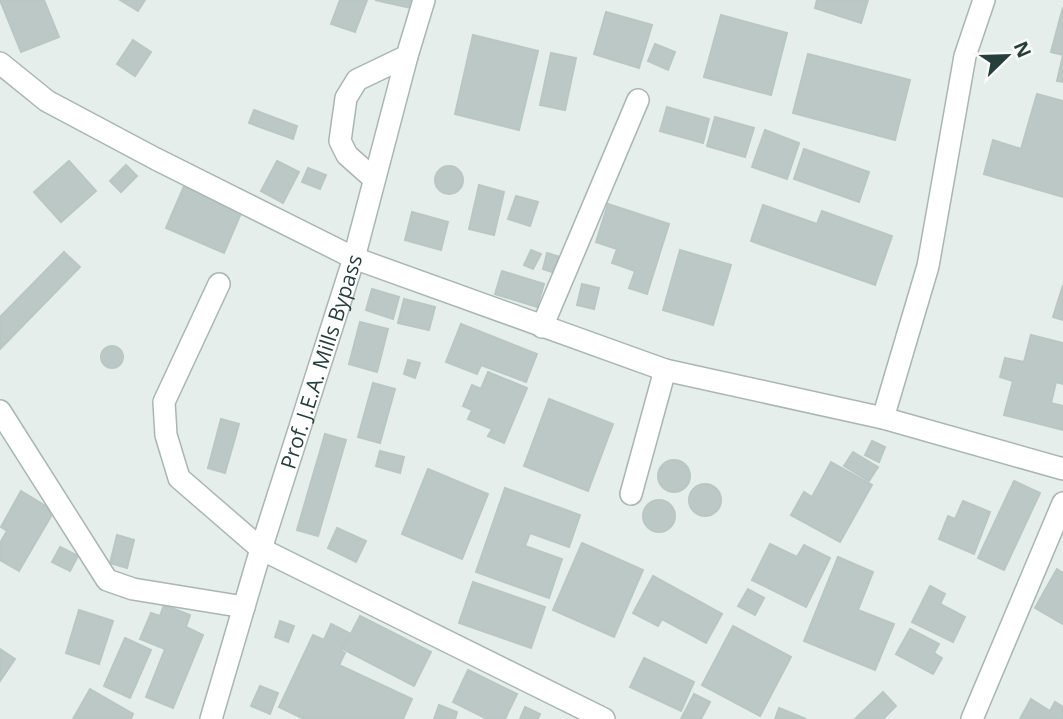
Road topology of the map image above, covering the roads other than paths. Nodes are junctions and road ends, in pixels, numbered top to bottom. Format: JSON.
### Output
{"nodes":[{"id":1,"x":424,"y":0,"type":"edge"},
{"id":2,"x":984,"y":0,"type":"edge"},
{"id":3,"x":407,"y":56,"type":"junction"},
{"id":4,"x":0,"y":63,"type":"edge"},
{"id":5,"x":638,"y":100,"type":"dead end"},
{"id":6,"x":374,"y":179,"type":"junction"},
{"id":7,"x":354,"y":258,"type":"junction"},
{"id":8,"x":219,"y":284,"type":"dead end"},
{"id":9,"x":542,"y":327,"type":"junction"},
{"id":10,"x":666,"y":370,"type":"junction"},
{"id":11,"x":0,"y":411,"type":"edge"},
{"id":12,"x":883,"y":418,"type":"junction"},
{"id":13,"x":1063,"y":469,"type":"edge"},
{"id":14,"x":631,"y":494,"type":"dead end"},
{"id":15,"x":1063,"y":503,"type":"edge"},
{"id":16,"x":261,"y":550,"type":"junction"},
{"id":17,"x":244,"y":607,"type":"junction"},
{"id":18,"x":211,"y":719,"type":"edge"},
{"id":19,"x":604,"y":719,"type":"edge"},
{"id":20,"x":972,"y":719,"type":"edge"}],
"edges":[{"from":1,"to":3,"type":"street","name":"Prof. J.E.A. Mills Bypass"},
{"from":2,"to":12,"type":"street"},
{"from":3,"to":6,"type":"street","name":"Prof. J.E.A. Mills Bypass"},
{"from":3,"to":6,"type":"street"},
{"from":4,"to":7,"type":"street"},
{"from":5,"to":9,"type":"street"},
{"from":6,"to":7,"type":"street","name":"Prof. J.E.A. Mills Bypass"},
{"from":7,"to":9,"type":"street"},
{"from":7,"to":16,"type":"street","name":"Prof. J.E.A. Mills Bypass"},
{"from":8,"to":16,"type":"street"},
{"from":9,"to":10,"type":"street"},
{"from":10,"to":12,"type":"street"},
{"from":10,"to":14,"type":"street"},
{"from":11,"to":17,"type":"street"},
{"from":12,"to":13,"type":"street"},
{"from":15,"to":20,"type":"street"},
{"from":16,"to":17,"type":"street","name":"Prof. J.E.A. Mills Bypass"},
{"from":16,"to":19,"type":"street"},
{"from":17,"to":18,"type":"street","name":"Prof. J.E.A. Mills Bypass"}]}
